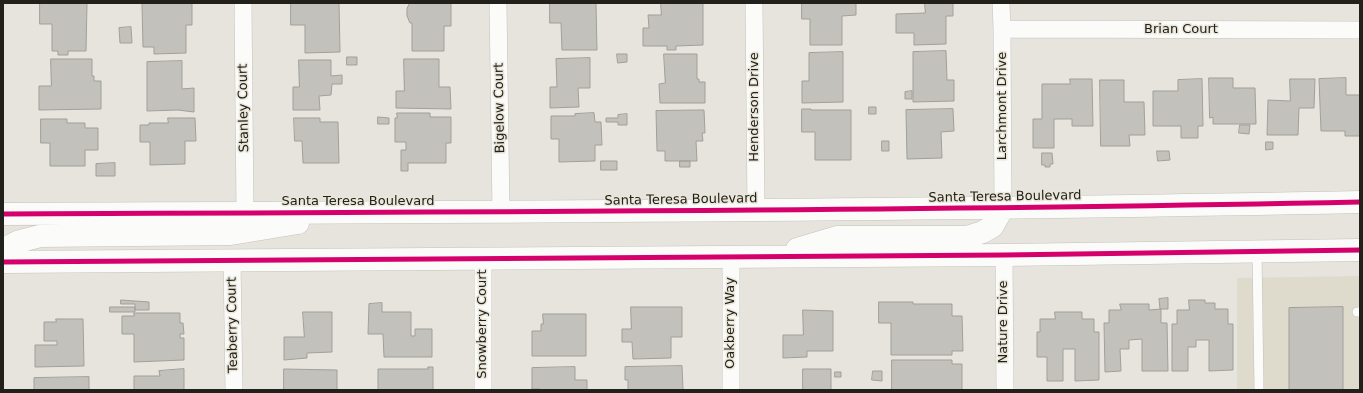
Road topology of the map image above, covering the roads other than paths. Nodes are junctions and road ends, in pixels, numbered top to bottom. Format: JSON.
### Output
{"nodes":[{"id":1,"x":243,"y":3,"type":"edge"},
{"id":2,"x":498,"y":3,"type":"edge"},
{"id":3,"x":754,"y":3,"type":"edge"},
{"id":4,"x":1001,"y":3,"type":"edge"},
{"id":5,"x":1002,"y":29,"type":"junction"},
{"id":6,"x":1360,"y":30,"type":"edge"},
{"id":7,"x":1360,"y":202,"type":"edge"},
{"id":8,"x":1003,"y":208,"type":"junction"},
{"id":9,"x":756,"y":210,"type":"junction"},
{"id":10,"x":245,"y":213,"type":"junction"},
{"id":11,"x":361,"y":213,"type":"junction"},
{"id":12,"x":501,"y":213,"type":"junction"},
{"id":13,"x":3,"y":214,"type":"edge"},
{"id":14,"x":3,"y":249,"type":"edge"},
{"id":15,"x":1360,"y":250,"type":"edge"},
{"id":16,"x":1257,"y":251,"type":"junction"},
{"id":17,"x":1004,"y":255,"type":"junction"},
{"id":18,"x":731,"y":257,"type":"junction"},
{"id":19,"x":769,"y":257,"type":"junction"},
{"id":20,"x":483,"y":258,"type":"junction"},
{"id":21,"x":232,"y":260,"type":"junction"},
{"id":22,"x":3,"y":262,"type":"edge"},
{"id":23,"x":234,"y":390,"type":"edge"},
{"id":24,"x":483,"y":390,"type":"edge"},
{"id":25,"x":731,"y":390,"type":"edge"},
{"id":26,"x":1005,"y":390,"type":"edge"},
{"id":27,"x":1258,"y":390,"type":"edge"}],
"edges":[{"from":1,"to":10,"type":"street","name":"Stanley Court"},
{"from":2,"to":12,"type":"street","name":"Bigelow Court"},
{"from":3,"to":9,"type":"street","name":"Henderson Drive"},
{"from":4,"to":5,"type":"street","name":"Larchmont Drive"},
{"from":5,"to":6,"type":"street","name":"Brian Court"},
{"from":5,"to":8,"type":"street","name":"Larchmont Drive"},
{"from":7,"to":8,"type":"main road","name":"Santa Teresa Boulevard"},
{"from":8,"to":9,"type":"main road","name":"Santa Teresa Boulevard"},
{"from":8,"to":19,"type":"main road"},
{"from":9,"to":12,"type":"main road","name":"Santa Teresa Boulevard"},
{"from":10,"to":11,"type":"main road","name":"Santa Teresa Boulevard"},
{"from":10,"to":13,"type":"main road","name":"Santa Teresa Boulevard"},
{"from":11,"to":12,"type":"main road","name":"Santa Teresa Boulevard"},
{"from":11,"to":14,"type":"main road"},
{"from":15,"to":16,"type":"main road"},
{"from":16,"to":17,"type":"main road"},
{"from":16,"to":27,"type":"lane"},
{"from":17,"to":19,"type":"main road"},
{"from":17,"to":26,"type":"street","name":"Nature Drive"},
{"from":18,"to":19,"type":"main road"},
{"from":18,"to":20,"type":"main road"},
{"from":18,"to":25,"type":"street","name":"Oakberry Way"},
{"from":20,"to":21,"type":"main road"},
{"from":20,"to":24,"type":"street","name":"Snowberry Court"},
{"from":21,"to":22,"type":"main road"},
{"from":21,"to":23,"type":"street","name":"Teaberry Court"}]}
